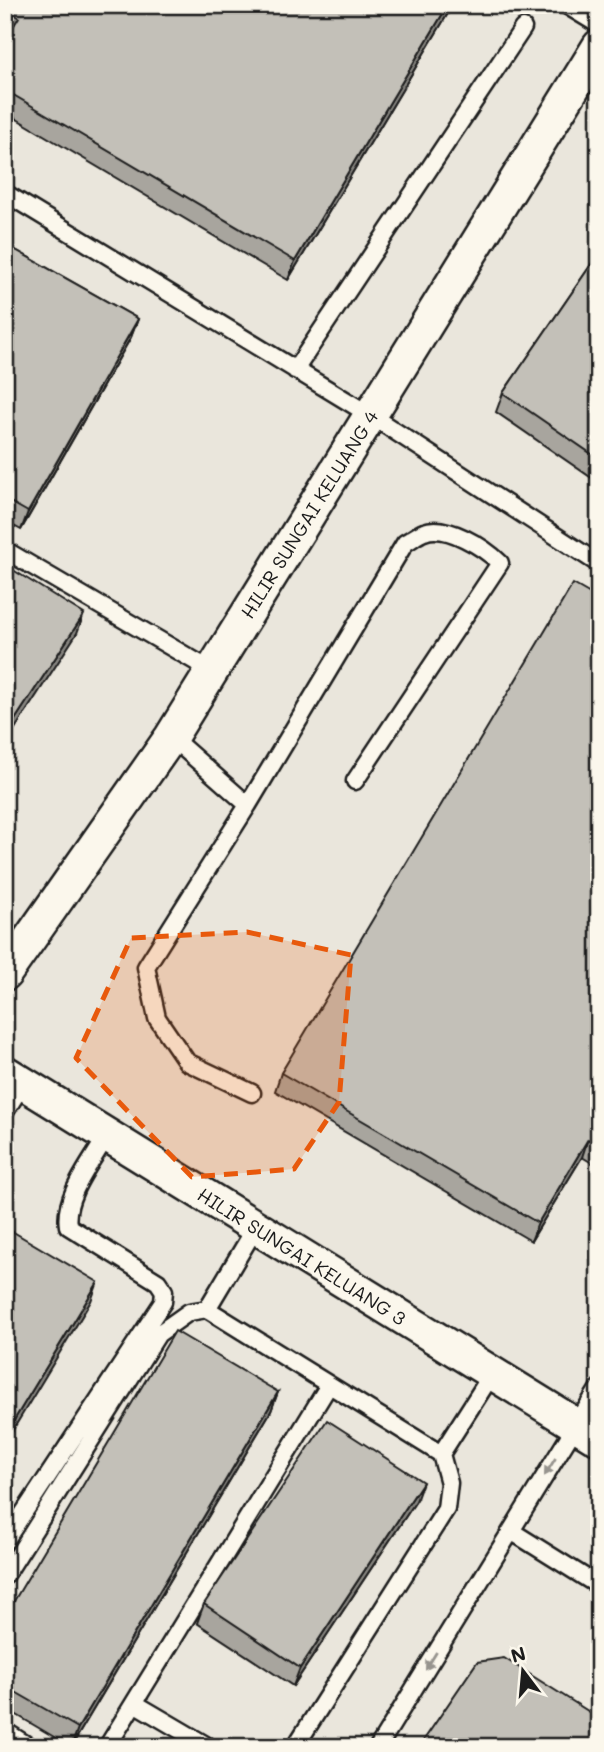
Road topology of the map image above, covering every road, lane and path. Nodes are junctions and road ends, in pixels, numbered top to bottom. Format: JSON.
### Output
{"nodes":[{"id":1,"x":566,"y":5,"type":"edge"},
{"id":2,"x":599,"y":26,"type":"edge"},
{"id":3,"x":523,"y":28,"type":"dead end"},
{"id":4,"x":599,"y":46,"type":"edge"},
{"id":5,"x":5,"y":193,"type":"edge"},
{"id":6,"x":295,"y":370,"type":"junction"},
{"id":7,"x":370,"y":415,"type":"junction"},
{"id":8,"x":5,"y":550,"type":"edge"},
{"id":9,"x":599,"y":564,"type":"edge"},
{"id":10,"x":212,"y":671,"type":"junction"},
{"id":11,"x":171,"y":737,"type":"junction"},
{"id":12,"x":355,"y":781,"type":"dead end"},
{"id":13,"x":248,"y":805,"type":"junction"},
{"id":14,"x":5,"y":974,"type":"edge"},
{"id":15,"x":14,"y":1077,"type":"edge"},
{"id":16,"x":252,"y":1093,"type":"dead end"},
{"id":17,"x":5,"y":1112,"type":"edge"},
{"id":18,"x":107,"y":1135,"type":"junction"},
{"id":19,"x":256,"y":1227,"type":"junction"},
{"id":20,"x":207,"y":1309,"type":"junction"},
{"id":21,"x":492,"y":1374,"type":"junction"},
{"id":22,"x":329,"y":1385,"type":"junction"},
{"id":23,"x":599,"y":1388,"type":"edge"},
{"id":24,"x":587,"y":1432,"type":"edge"},
{"id":25,"x":441,"y":1454,"type":"junction"},
{"id":26,"x":511,"y":1531,"type":"junction"},
{"id":27,"x":5,"y":1541,"type":"edge"},
{"id":28,"x":5,"y":1576,"type":"edge"},
{"id":29,"x":599,"y":1586,"type":"edge"},
{"id":30,"x":134,"y":1703,"type":"junction"},
{"id":31,"x":5,"y":1731,"type":"edge"},
{"id":32,"x":30,"y":1747,"type":"edge"},
{"id":33,"x":107,"y":1747,"type":"edge"},
{"id":34,"x":209,"y":1747,"type":"edge"},
{"id":35,"x":295,"y":1747,"type":"edge"},
{"id":36,"x":378,"y":1747,"type":"edge"}],
"edges":[{"from":1,"to":2,"type":"lane"},
{"from":3,"to":6,"type":"lane"},
{"from":4,"to":7,"type":"street","name":"HILIR SUNGAI KELUANG 4"},
{"from":5,"to":6,"type":"lane"},
{"from":6,"to":7,"type":"lane"},
{"from":7,"to":9,"type":"lane"},
{"from":7,"to":10,"type":"street","name":"HILIR SUNGAI KELUANG 4"},
{"from":8,"to":10,"type":"lane"},
{"from":10,"to":11,"type":"street","name":"HILIR SUNGAI KELUANG 4"},
{"from":11,"to":13,"type":"lane"},
{"from":11,"to":14,"type":"street","name":"HILIR SUNGAI KELUANG 4"},
{"from":12,"to":13,"type":"lane"},
{"from":13,"to":16,"type":"lane"},
{"from":15,"to":17,"type":"lane"},
{"from":15,"to":18,"type":"street","name":"HILIR SUNGAI KELUANG 3"},
{"from":18,"to":19,"type":"street","name":"HILIR SUNGAI KELUANG 3"},
{"from":18,"to":27,"type":"lane"},
{"from":19,"to":20,"type":"lane"},
{"from":19,"to":21,"type":"street","name":"HILIR SUNGAI KELUANG 3"},
{"from":20,"to":22,"type":"lane"},
{"from":20,"to":28,"type":"lane"},
{"from":21,"to":24,"type":"street","name":"HILIR SUNGAI KELUANG 3"},
{"from":21,"to":25,"type":"lane"},
{"from":22,"to":25,"type":"lane"},
{"from":22,"to":30,"type":"lane"},
{"from":23,"to":24,"type":"lane"},
{"from":24,"to":26,"type":"lane","one_way":true},
{"from":25,"to":35,"type":"lane"},
{"from":26,"to":29,"type":"lane"},
{"from":26,"to":36,"type":"lane","one_way":true},
{"from":30,"to":33,"type":"lane"},
{"from":30,"to":34,"type":"lane"},
{"from":31,"to":32,"type":"lane"}]}
